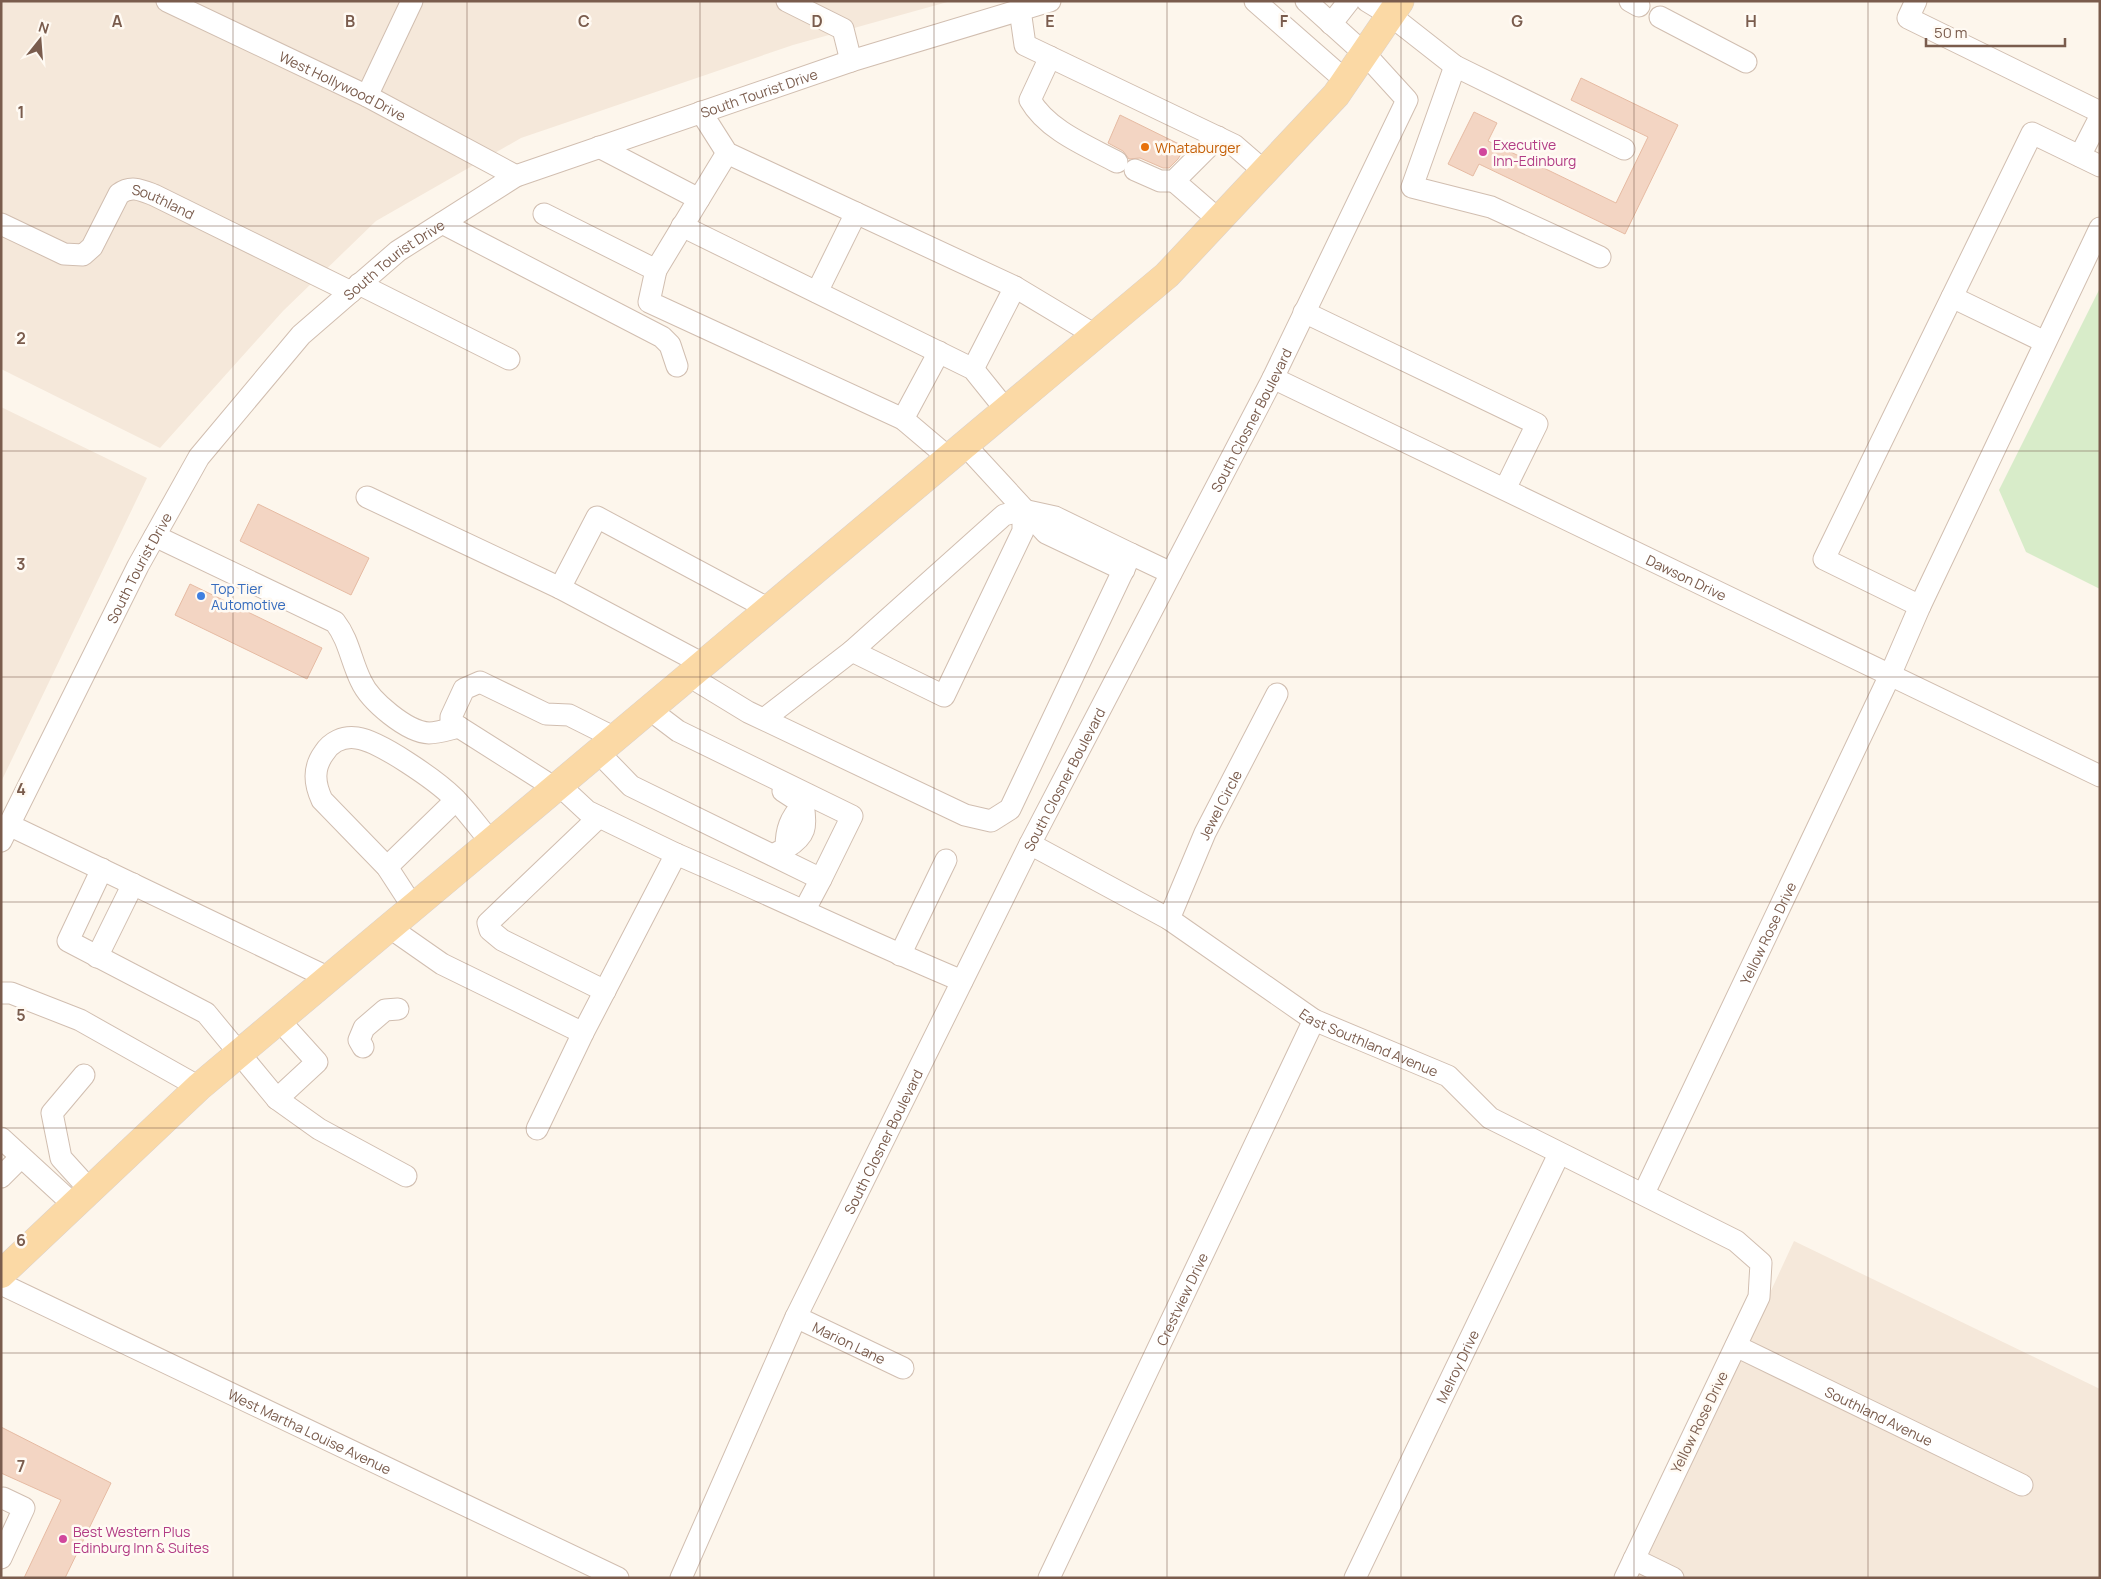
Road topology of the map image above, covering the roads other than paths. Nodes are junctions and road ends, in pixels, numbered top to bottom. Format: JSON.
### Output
{"nodes":[{"id":1,"x":167,"y":1,"type":"edge"},
{"id":2,"x":412,"y":1,"type":"edge"},
{"id":3,"x":787,"y":1,"type":"edge"},
{"id":4,"x":1050,"y":1,"type":"edge"},
{"id":5,"x":1255,"y":1,"type":"edge"},
{"id":6,"x":1306,"y":1,"type":"edge"},
{"id":7,"x":1349,"y":1,"type":"edge"},
{"id":8,"x":1368,"y":1,"type":"edge"},
{"id":9,"x":1916,"y":1,"type":"edge"},
{"id":10,"x":1395,"y":8,"type":"edge"},
{"id":11,"x":1020,"y":10,"type":"junction"},
{"id":12,"x":1660,"y":17,"type":"dead end"},
{"id":13,"x":1331,"y":24,"type":"junction"},
{"id":14,"x":1366,"y":55,"type":"junction"},
{"id":15,"x":1050,"y":57,"type":"junction"},
{"id":16,"x":851,"y":61,"type":"junction"},
{"id":17,"x":1746,"y":62,"type":"dead end"},
{"id":18,"x":1455,"y":66,"type":"junction"},
{"id":19,"x":1346,"y":81,"type":"junction"},
{"id":20,"x":367,"y":96,"type":"junction"},
{"id":21,"x":701,"y":112,"type":"junction"},
{"id":22,"x":2100,"y":112,"type":"edge"},
{"id":23,"x":2100,"y":116,"type":"edge"},
{"id":24,"x":1218,"y":137,"type":"junction"},
{"id":25,"x":600,"y":147,"type":"junction"},
{"id":26,"x":1624,"y":149,"type":"dead end"},
{"id":27,"x":727,"y":153,"type":"junction"},
{"id":28,"x":2080,"y":156,"type":"junction"},
{"id":29,"x":2100,"y":166,"type":"edge"},
{"id":30,"x":1264,"y":171,"type":"junction"},
{"id":31,"x":516,"y":176,"type":"junction"},
{"id":32,"x":1174,"y":181,"type":"junction"},
{"id":33,"x":699,"y":199,"type":"junction"},
{"id":34,"x":856,"y":213,"type":"junction"},
{"id":35,"x":544,"y":214,"type":"dead end"},
{"id":36,"x":1219,"y":220,"type":"junction"},
{"id":37,"x":442,"y":223,"type":"junction"},
{"id":38,"x":1,"y":224,"type":"edge"},
{"id":39,"x":682,"y":226,"type":"junction"},
{"id":40,"x":2100,"y":228,"type":"edge"},
{"id":41,"x":1600,"y":257,"type":"dead end"},
{"id":42,"x":656,"y":270,"type":"junction"},
{"id":43,"x":1015,"y":287,"type":"junction"},
{"id":44,"x":355,"y":288,"type":"junction"},
{"id":45,"x":818,"y":292,"type":"junction"},
{"id":46,"x":1952,"y":297,"type":"junction"},
{"id":47,"x":1304,"y":312,"type":"junction"},
{"id":48,"x":1095,"y":336,"type":"junction"},
{"id":49,"x":2045,"y":342,"type":"junction"},
{"id":50,"x":939,"y":352,"type":"junction"},
{"id":51,"x":509,"y":359,"type":"dead end"},
{"id":52,"x":677,"y":366,"type":"dead end"},
{"id":53,"x":974,"y":369,"type":"junction"},
{"id":54,"x":1273,"y":378,"type":"junction"},
{"id":55,"x":1006,"y":410,"type":"junction"},
{"id":56,"x":903,"y":419,"type":"junction"},
{"id":57,"x":957,"y":451,"type":"junction"},
{"id":58,"x":1505,"y":489,"type":"junction"},
{"id":59,"x":367,"y":497,"type":"dead end"},
{"id":60,"x":1023,"y":510,"type":"junction"},
{"id":61,"x":155,"y":536,"type":"junction"},
{"id":62,"x":1127,"y":562,"type":"junction"},
{"id":63,"x":1171,"y":573,"type":"junction"},
{"id":64,"x":560,"y":588,"type":"junction"},
{"id":65,"x":1920,"y":606,"type":"junction"},
{"id":66,"x":769,"y":609,"type":"junction"},
{"id":67,"x":852,"y":650,"type":"junction"},
{"id":68,"x":696,"y":670,"type":"junction"},
{"id":69,"x":1891,"y":673,"type":"junction"},
{"id":70,"x":1277,"y":694,"type":"dead end"},
{"id":71,"x":649,"y":709,"type":"junction"},
{"id":72,"x":764,"y":719,"type":"junction"},
{"id":73,"x":459,"y":727,"type":"junction"},
{"id":74,"x":607,"y":745,"type":"junction"},
{"id":75,"x":708,"y":746,"type":"junction"},
{"id":76,"x":2100,"y":776,"type":"edge"},
{"id":77,"x":557,"y":787,"type":"junction"},
{"id":78,"x":456,"y":800,"type":"junction"},
{"id":79,"x":599,"y":817,"type":"junction"},
{"id":80,"x":5,"y":833,"type":"edge"},
{"id":81,"x":491,"y":842,"type":"junction"},
{"id":82,"x":1030,"y":844,"type":"junction"},
{"id":83,"x":779,"y":852,"type":"junction"},
{"id":84,"x":676,"y":854,"type":"junction"},
{"id":85,"x":946,"y":860,"type":"dead end"},
{"id":86,"x":387,"y":867,"type":"junction"},
{"id":87,"x":102,"y":869,"type":"junction"},
{"id":88,"x":821,"y":879,"type":"junction"},
{"id":89,"x":133,"y":884,"type":"junction"},
{"id":90,"x":413,"y":907,"type":"junction"},
{"id":91,"x":804,"y":911,"type":"junction"},
{"id":92,"x":1169,"y":919,"type":"junction"},
{"id":93,"x":389,"y":927,"type":"junction"},
{"id":94,"x":900,"y":955,"type":"junction"},
{"id":95,"x":98,"y":957,"type":"junction"},
{"id":96,"x":329,"y":978,"type":"junction"},
{"id":97,"x":962,"y":980,"type":"junction"},
{"id":98,"x":605,"y":991,"type":"junction"},
{"id":99,"x":1,"y":993,"type":"edge"},
{"id":100,"x":398,"y":1009,"type":"dead end"},
{"id":101,"x":279,"y":1020,"type":"junction"},
{"id":102,"x":1314,"y":1020,"type":"junction"},
{"id":103,"x":583,"y":1033,"type":"junction"},
{"id":104,"x":363,"y":1047,"type":"dead end"},
{"id":105,"x":238,"y":1053,"type":"junction"},
{"id":106,"x":84,"y":1075,"type":"dead end"},
{"id":107,"x":199,"y":1087,"type":"junction"},
{"id":108,"x":277,"y":1098,"type":"junction"},
{"id":109,"x":537,"y":1129,"type":"dead end"},
{"id":110,"x":1,"y":1138,"type":"edge"},
{"id":111,"x":1559,"y":1154,"type":"junction"},
{"id":112,"x":21,"y":1156,"type":"junction"},
{"id":113,"x":406,"y":1176,"type":"dead end"},
{"id":114,"x":1,"y":1178,"type":"edge"},
{"id":115,"x":1644,"y":1193,"type":"junction"},
{"id":116,"x":82,"y":1198,"type":"junction"},
{"id":117,"x":1761,"y":1264,"type":"joint"},
{"id":118,"x":1,"y":1274,"type":"edge"},
{"id":119,"x":1,"y":1284,"type":"edge"},
{"id":120,"x":796,"y":1317,"type":"junction"},
{"id":121,"x":1736,"y":1346,"type":"junction"},
{"id":122,"x":903,"y":1368,"type":"dead end"},
{"id":123,"x":2022,"y":1485,"type":"dead end"},
{"id":124,"x":3,"y":1498,"type":"dead end"},
{"id":125,"x":1,"y":1558,"type":"edge"},
{"id":126,"x":1630,"y":1569,"type":"edge"},
{"id":127,"x":618,"y":1578,"type":"edge"},
{"id":128,"x":681,"y":1578,"type":"edge"},
{"id":129,"x":1048,"y":1578,"type":"edge"},
{"id":130,"x":1355,"y":1578,"type":"edge"},
{"id":131,"x":1672,"y":1578,"type":"edge"}],
"edges":[{"from":1,"to":20,"type":"street","name":"West Hollywood Drive"},
{"from":2,"to":20,"type":"street"},
{"from":3,"to":16,"type":"street"},
{"from":4,"to":11,"type":"street","name":"South Tourist Drive"},
{"from":5,"to":19,"type":"street"},
{"from":6,"to":13,"type":"street"},
{"from":7,"to":13,"type":"street"},
{"from":8,"to":10,"type":"street"},
{"from":9,"to":22,"type":"street"},
{"from":10,"to":14,"type":"main road"},
{"from":10,"to":18,"type":"street"},
{"from":11,"to":15,"type":"street"},
{"from":11,"to":16,"type":"street","name":"South Tourist Drive"},
{"from":12,"to":17,"type":"street"},
{"from":13,"to":14,"type":"street"},
{"from":14,"to":19,"type":"main road"},
{"from":14,"to":47,"type":"street","name":"South Closner Boulevard"},
{"from":15,"to":24,"type":"street"},
{"from":15,"to":32,"type":"street"},
{"from":16,"to":21,"type":"street","name":"South Tourist Drive"},
{"from":18,"to":26,"type":"street"},
{"from":18,"to":41,"type":"street"},
{"from":19,"to":30,"type":"main road"},
{"from":20,"to":31,"type":"street","name":"West Hollywood Drive"},
{"from":21,"to":25,"type":"street","name":"South Tourist Drive"},
{"from":21,"to":27,"type":"street"},
{"from":23,"to":28,"type":"street"},
{"from":24,"to":30,"type":"street"},
{"from":24,"to":32,"type":"street"},
{"from":25,"to":31,"type":"street","name":"South Tourist Drive"},
{"from":25,"to":33,"type":"street"},
{"from":27,"to":33,"type":"street"},
{"from":27,"to":34,"type":"street"},
{"from":28,"to":29,"type":"street"},
{"from":28,"to":46,"type":"street"},
{"from":30,"to":36,"type":"main road"},
{"from":31,"to":37,"type":"street","name":"South Tourist Drive"},
{"from":32,"to":36,"type":"street"},
{"from":33,"to":39,"type":"street"},
{"from":34,"to":43,"type":"street"},
{"from":34,"to":45,"type":"street"},
{"from":35,"to":42,"type":"street"},
{"from":36,"to":48,"type":"main road"},
{"from":37,"to":44,"type":"street","name":"South Tourist Drive"},
{"from":37,"to":52,"type":"street"},
{"from":38,"to":44,"type":"street","name":"Southland"},
{"from":39,"to":42,"type":"street"},
{"from":39,"to":45,"type":"street"},
{"from":40,"to":49,"type":"street","name":"Yellow Rose Drive"},
{"from":42,"to":56,"type":"street"},
{"from":43,"to":48,"type":"street"},
{"from":43,"to":53,"type":"street"},
{"from":44,"to":51,"type":"street"},
{"from":44,"to":61,"type":"street","name":"South Tourist Drive"},
{"from":45,"to":50,"type":"street"},
{"from":46,"to":49,"type":"street"},
{"from":46,"to":65,"type":"street"},
{"from":47,"to":54,"type":"street","name":"South Closner Boulevard"},
{"from":47,"to":58,"type":"street"},
{"from":48,"to":55,"type":"main road"},
{"from":49,"to":65,"type":"street","name":"Yellow Rose Drive"},
{"from":50,"to":53,"type":"street"},
{"from":50,"to":56,"type":"street"},
{"from":53,"to":55,"type":"street"},
{"from":54,"to":58,"type":"street","name":"Dawson Drive"},
{"from":54,"to":63,"type":"street","name":"South Closner Boulevard"},
{"from":55,"to":57,"type":"main road"},
{"from":56,"to":57,"type":"street"},
{"from":57,"to":60,"type":"street"},
{"from":57,"to":66,"type":"main road"},
{"from":58,"to":69,"type":"street","name":"Dawson Drive"},
{"from":59,"to":64,"type":"street"},
{"from":60,"to":62,"type":"street"},
{"from":60,"to":67,"type":"street"},
{"from":60,"to":67,"type":"street"},
{"from":61,"to":73,"type":"street"},
{"from":61,"to":80,"type":"street","name":"South Tourist Drive"},
{"from":62,"to":63,"type":"street"},
{"from":62,"to":72,"type":"street"},
{"from":63,"to":82,"type":"street","name":"South Closner Boulevard"},
{"from":64,"to":66,"type":"street"},
{"from":64,"to":68,"type":"street"},
{"from":65,"to":69,"type":"street","name":"Yellow Rose Drive"},
{"from":66,"to":68,"type":"main road"},
{"from":67,"to":72,"type":"street"},
{"from":68,"to":71,"type":"main road"},
{"from":68,"to":72,"type":"street"},
{"from":69,"to":76,"type":"street","name":"Dawson Drive"},
{"from":69,"to":115,"type":"street","name":"Yellow Rose Drive"},
{"from":70,"to":92,"type":"street","name":"Jewel Circle"},
{"from":71,"to":74,"type":"main road"},
{"from":71,"to":75,"type":"street"},
{"from":73,"to":74,"type":"street"},
{"from":73,"to":77,"type":"street"},
{"from":74,"to":77,"type":"main road"},
{"from":74,"to":83,"type":"street"},
{"from":75,"to":83,"type":"street"},
{"from":75,"to":88,"type":"street"},
{"from":77,"to":79,"type":"street"},
{"from":77,"to":81,"type":"main road"},
{"from":78,"to":81,"type":"street"},
{"from":78,"to":86,"type":"street"},
{"from":78,"to":86,"type":"street"},
{"from":79,"to":84,"type":"street"},
{"from":79,"to":98,"type":"street"},
{"from":80,"to":87,"type":"street"},
{"from":81,"to":90,"type":"main road"},
{"from":82,"to":92,"type":"street","name":"East Southland Avenue"},
{"from":82,"to":97,"type":"street","name":"South Closner Boulevard"},
{"from":83,"to":88,"type":"street"},
{"from":84,"to":91,"type":"street"},
{"from":84,"to":98,"type":"street"},
{"from":85,"to":94,"type":"street"},
{"from":86,"to":90,"type":"street"},
{"from":87,"to":89,"type":"street"},
{"from":87,"to":95,"type":"street"},
{"from":88,"to":91,"type":"street"},
{"from":89,"to":95,"type":"street"},
{"from":89,"to":96,"type":"street"},
{"from":90,"to":93,"type":"main road"},
{"from":91,"to":94,"type":"street"},
{"from":92,"to":102,"type":"street","name":"East Southland Avenue"},
{"from":93,"to":96,"type":"main road"},
{"from":93,"to":103,"type":"street"},
{"from":94,"to":97,"type":"street"},
{"from":95,"to":105,"type":"street"},
{"from":96,"to":101,"type":"main road"},
{"from":97,"to":120,"type":"street","name":"South Closner Boulevard"},
{"from":98,"to":103,"type":"street"},
{"from":99,"to":107,"type":"street"},
{"from":100,"to":104,"type":"street"},
{"from":101,"to":105,"type":"main road"},
{"from":101,"to":108,"type":"street"},
{"from":102,"to":111,"type":"street","name":"East Southland Avenue"},
{"from":102,"to":129,"type":"street","name":"Crestview Drive"},
{"from":103,"to":109,"type":"street"},
{"from":105,"to":107,"type":"main road"},
{"from":105,"to":108,"type":"street"},
{"from":106,"to":116,"type":"street"},
{"from":107,"to":116,"type":"main road"},
{"from":108,"to":113,"type":"street"},
{"from":110,"to":112,"type":"street"},
{"from":111,"to":115,"type":"street","name":"East Southland Avenue"},
{"from":111,"to":130,"type":"street","name":"Melroy Drive"},
{"from":112,"to":114,"type":"street"},
{"from":112,"to":116,"type":"street"},
{"from":115,"to":117,"type":"street","name":"East Southland Avenue"},
{"from":116,"to":118,"type":"main road"},
{"from":117,"to":121,"type":"street","name":"Yellow Rose Drive"},
{"from":119,"to":127,"type":"street","name":"West Martha Louise Avenue"},
{"from":120,"to":122,"type":"street","name":"Marion Lane"},
{"from":120,"to":128,"type":"street","name":"South Closner Boulevard"},
{"from":121,"to":123,"type":"street","name":"Southland Avenue"},
{"from":121,"to":126,"type":"street","name":"Yellow Rose Drive"},
{"from":124,"to":125,"type":"street"},
{"from":126,"to":131,"type":"street"}]}
